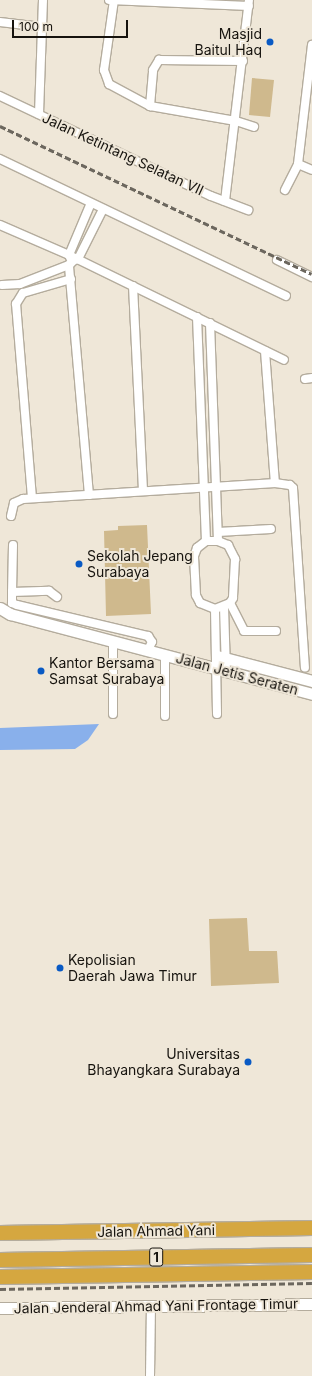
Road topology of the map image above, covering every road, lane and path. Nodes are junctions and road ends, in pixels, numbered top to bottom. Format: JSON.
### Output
{"nodes":[{"id":1,"x":43,"y":0,"type":"edge"},
{"id":2,"x":109,"y":0,"type":"edge"},
{"id":3,"x":114,"y":0,"type":"edge"},
{"id":4,"x":249,"y":3,"type":"edge"},
{"id":5,"x":0,"y":22,"type":"edge"},
{"id":6,"x":42,"y":27,"type":"junction"},
{"id":7,"x":312,"y":45,"type":"edge"},
{"id":8,"x":243,"y":61,"type":"junction"},
{"id":9,"x":0,"y":96,"type":"edge"},
{"id":10,"x":150,"y":106,"type":"junction"},
{"id":11,"x":39,"y":114,"type":"junction"},
{"id":12,"x":236,"y":121,"type":"junction"},
{"id":13,"x":254,"y":127,"type":"dead end"},
{"id":14,"x":0,"y":159,"type":"edge"},
{"id":15,"x":298,"y":164,"type":"junction"},
{"id":16,"x":312,"y":170,"type":"edge"},
{"id":17,"x":285,"y":190,"type":"dead end"},
{"id":18,"x":225,"y":202,"type":"junction"},
{"id":19,"x":90,"y":203,"type":"junction"},
{"id":20,"x":103,"y":209,"type":"junction"},
{"id":21,"x":248,"y":210,"type":"dead end"},
{"id":22,"x":0,"y":225,"type":"edge"},
{"id":23,"x":72,"y":260,"type":"junction"},
{"id":24,"x":277,"y":260,"type":"dead end"},
{"id":25,"x":312,"y":277,"type":"edge"},
{"id":26,"x":71,"y":279,"type":"junction"},
{"id":27,"x":2,"y":285,"type":"dead end"},
{"id":28,"x":133,"y":286,"type":"junction"},
{"id":29,"x":286,"y":296,"type":"dead end"},
{"id":30,"x":197,"y":316,"type":"junction"},
{"id":31,"x":210,"y":323,"type":"junction"},
{"id":32,"x":265,"y":351,"type":"junction"},
{"id":33,"x":284,"y":360,"type":"dead end"},
{"id":34,"x":275,"y":483,"type":"junction"},
{"id":35,"x":216,"y":487,"type":"junction"},
{"id":36,"x":204,"y":488,"type":"junction"},
{"id":37,"x":144,"y":491,"type":"junction"},
{"id":38,"x":89,"y":494,"type":"junction"},
{"id":39,"x":32,"y":498,"type":"junction"},
{"id":40,"x":11,"y":516,"type":"dead end"},
{"id":41,"x":271,"y":529,"type":"dead end"},
{"id":42,"x":218,"y":532,"type":"junction"},
{"id":43,"x":218,"y":541,"type":"junction"},
{"id":44,"x":206,"y":542,"type":"junction"},
{"id":45,"x":13,"y":545,"type":"dead end"},
{"id":46,"x":12,"y":592,"type":"junction"},
{"id":47,"x":57,"y":597,"type":"dead end"},
{"id":48,"x":227,"y":605,"type":"junction"},
{"id":49,"x":0,"y":608,"type":"edge"},
{"id":50,"x":215,"y":609,"type":"junction"},
{"id":51,"x":276,"y":631,"type":"dead end"},
{"id":52,"x":113,"y":641,"type":"junction"},
{"id":53,"x":148,"y":650,"type":"junction"},
{"id":54,"x":165,"y":655,"type":"junction"},
{"id":55,"x":221,"y":658,"type":"junction"},
{"id":56,"x":305,"y":668,"type":"dead end"},
{"id":57,"x":221,"y":670,"type":"junction"},
{"id":58,"x":312,"y":681,"type":"edge"},
{"id":59,"x":312,"y":694,"type":"edge"},
{"id":60,"x":113,"y":714,"type":"dead end"},
{"id":61,"x":216,"y":714,"type":"dead end"},
{"id":62,"x":165,"y":716,"type":"dead end"},
{"id":63,"x":312,"y":1228,"type":"edge"},
{"id":64,"x":0,"y":1233,"type":"edge"},
{"id":65,"x":312,"y":1255,"type":"edge"},
{"id":66,"x":0,"y":1260,"type":"edge"},
{"id":67,"x":312,"y":1272,"type":"edge"},
{"id":68,"x":0,"y":1277,"type":"edge"},
{"id":69,"x":312,"y":1304,"type":"edge"},
{"id":70,"x":0,"y":1308,"type":"edge"},
{"id":71,"x":150,"y":1311,"type":"junction"},
{"id":72,"x":150,"y":1376,"type":"edge"}],
"edges":[{"from":1,"to":6,"type":"street"},
{"from":2,"to":3,"type":"street"},
{"from":3,"to":4,"type":"street"},
{"from":3,"to":10,"type":"street"},
{"from":4,"to":8,"type":"street"},
{"from":5,"to":6,"type":"street"},
{"from":6,"to":11,"type":"street"},
{"from":7,"to":15,"type":"street"},
{"from":8,"to":10,"type":"street"},
{"from":8,"to":12,"type":"street"},
{"from":9,"to":11,"type":"street","name":"Jalan Ketintang Selatan VII"},
{"from":10,"to":12,"type":"street"},
{"from":11,"to":18,"type":"street","name":"Jalan Ketintang Selatan VII"},
{"from":12,"to":13,"type":"street"},
{"from":12,"to":18,"type":"street"},
{"from":14,"to":19,"type":"street"},
{"from":15,"to":16,"type":"street"},
{"from":15,"to":17,"type":"street"},
{"from":18,"to":21,"type":"street","name":"Jalan Ketintang Selatan VII"},
{"from":19,"to":20,"type":"street"},
{"from":19,"to":23,"type":"street"},
{"from":20,"to":23,"type":"street"},
{"from":20,"to":29,"type":"street"},
{"from":22,"to":23,"type":"street"},
{"from":23,"to":26,"type":"street"},
{"from":23,"to":27,"type":"street"},
{"from":23,"to":28,"type":"street"},
{"from":24,"to":25,"type":"street"},
{"from":26,"to":38,"type":"street"},
{"from":26,"to":39,"type":"street"},
{"from":28,"to":30,"type":"street"},
{"from":28,"to":37,"type":"street"},
{"from":30,"to":31,"type":"street"},
{"from":30,"to":36,"type":"street"},
{"from":31,"to":32,"type":"street"},
{"from":31,"to":35,"type":"street"},
{"from":32,"to":33,"type":"street"},
{"from":32,"to":34,"type":"street"},
{"from":34,"to":35,"type":"street"},
{"from":34,"to":56,"type":"street"},
{"from":35,"to":36,"type":"street"},
{"from":35,"to":42,"type":"street"},
{"from":36,"to":37,"type":"street"},
{"from":36,"to":44,"type":"street"},
{"from":37,"to":38,"type":"street"},
{"from":38,"to":39,"type":"street"},
{"from":39,"to":40,"type":"street"},
{"from":41,"to":42,"type":"street"},
{"from":42,"to":43,"type":"street"},
{"from":43,"to":44,"type":"street"},
{"from":43,"to":48,"type":"street"},
{"from":44,"to":50,"type":"street"},
{"from":45,"to":46,"type":"street"},
{"from":46,"to":47,"type":"street"},
{"from":46,"to":53,"type":"street"},
{"from":48,"to":50,"type":"street"},
{"from":48,"to":51,"type":"street"},
{"from":48,"to":55,"type":"street"},
{"from":49,"to":52,"type":"street","name":"Jalan Jetis Seraten"},
{"from":50,"to":55,"type":"street"},
{"from":52,"to":53,"type":"street","name":"Jalan Jetis Seraten"},
{"from":52,"to":60,"type":"street"},
{"from":53,"to":54,"type":"street","name":"Jalan Jetis Seraten"},
{"from":54,"to":57,"type":"street","name":"Jalan Jetis Seraten"},
{"from":54,"to":62,"type":"street"},
{"from":55,"to":57,"type":"street"},
{"from":55,"to":58,"type":"street","name":"Jalan Jetis Seraten"},
{"from":57,"to":59,"type":"street","name":"Jalan Jetis Seraten"},
{"from":57,"to":61,"type":"street"},
{"from":63,"to":64,"type":"highway","name":"Jalan Ahmad Yani","number":"1"},
{"from":65,"to":66,"type":"highway","number":"1"},
{"from":67,"to":68,"type":"highway","number":"1"},
{"from":69,"to":71,"type":"street","name":"Jalan Jenderal Ahmad Yani Frontage Timur"},
{"from":70,"to":71,"type":"street","name":"Jalan Jenderal Ahmad Yani Frontage Timur"},
{"from":71,"to":72,"type":"street"}]}
